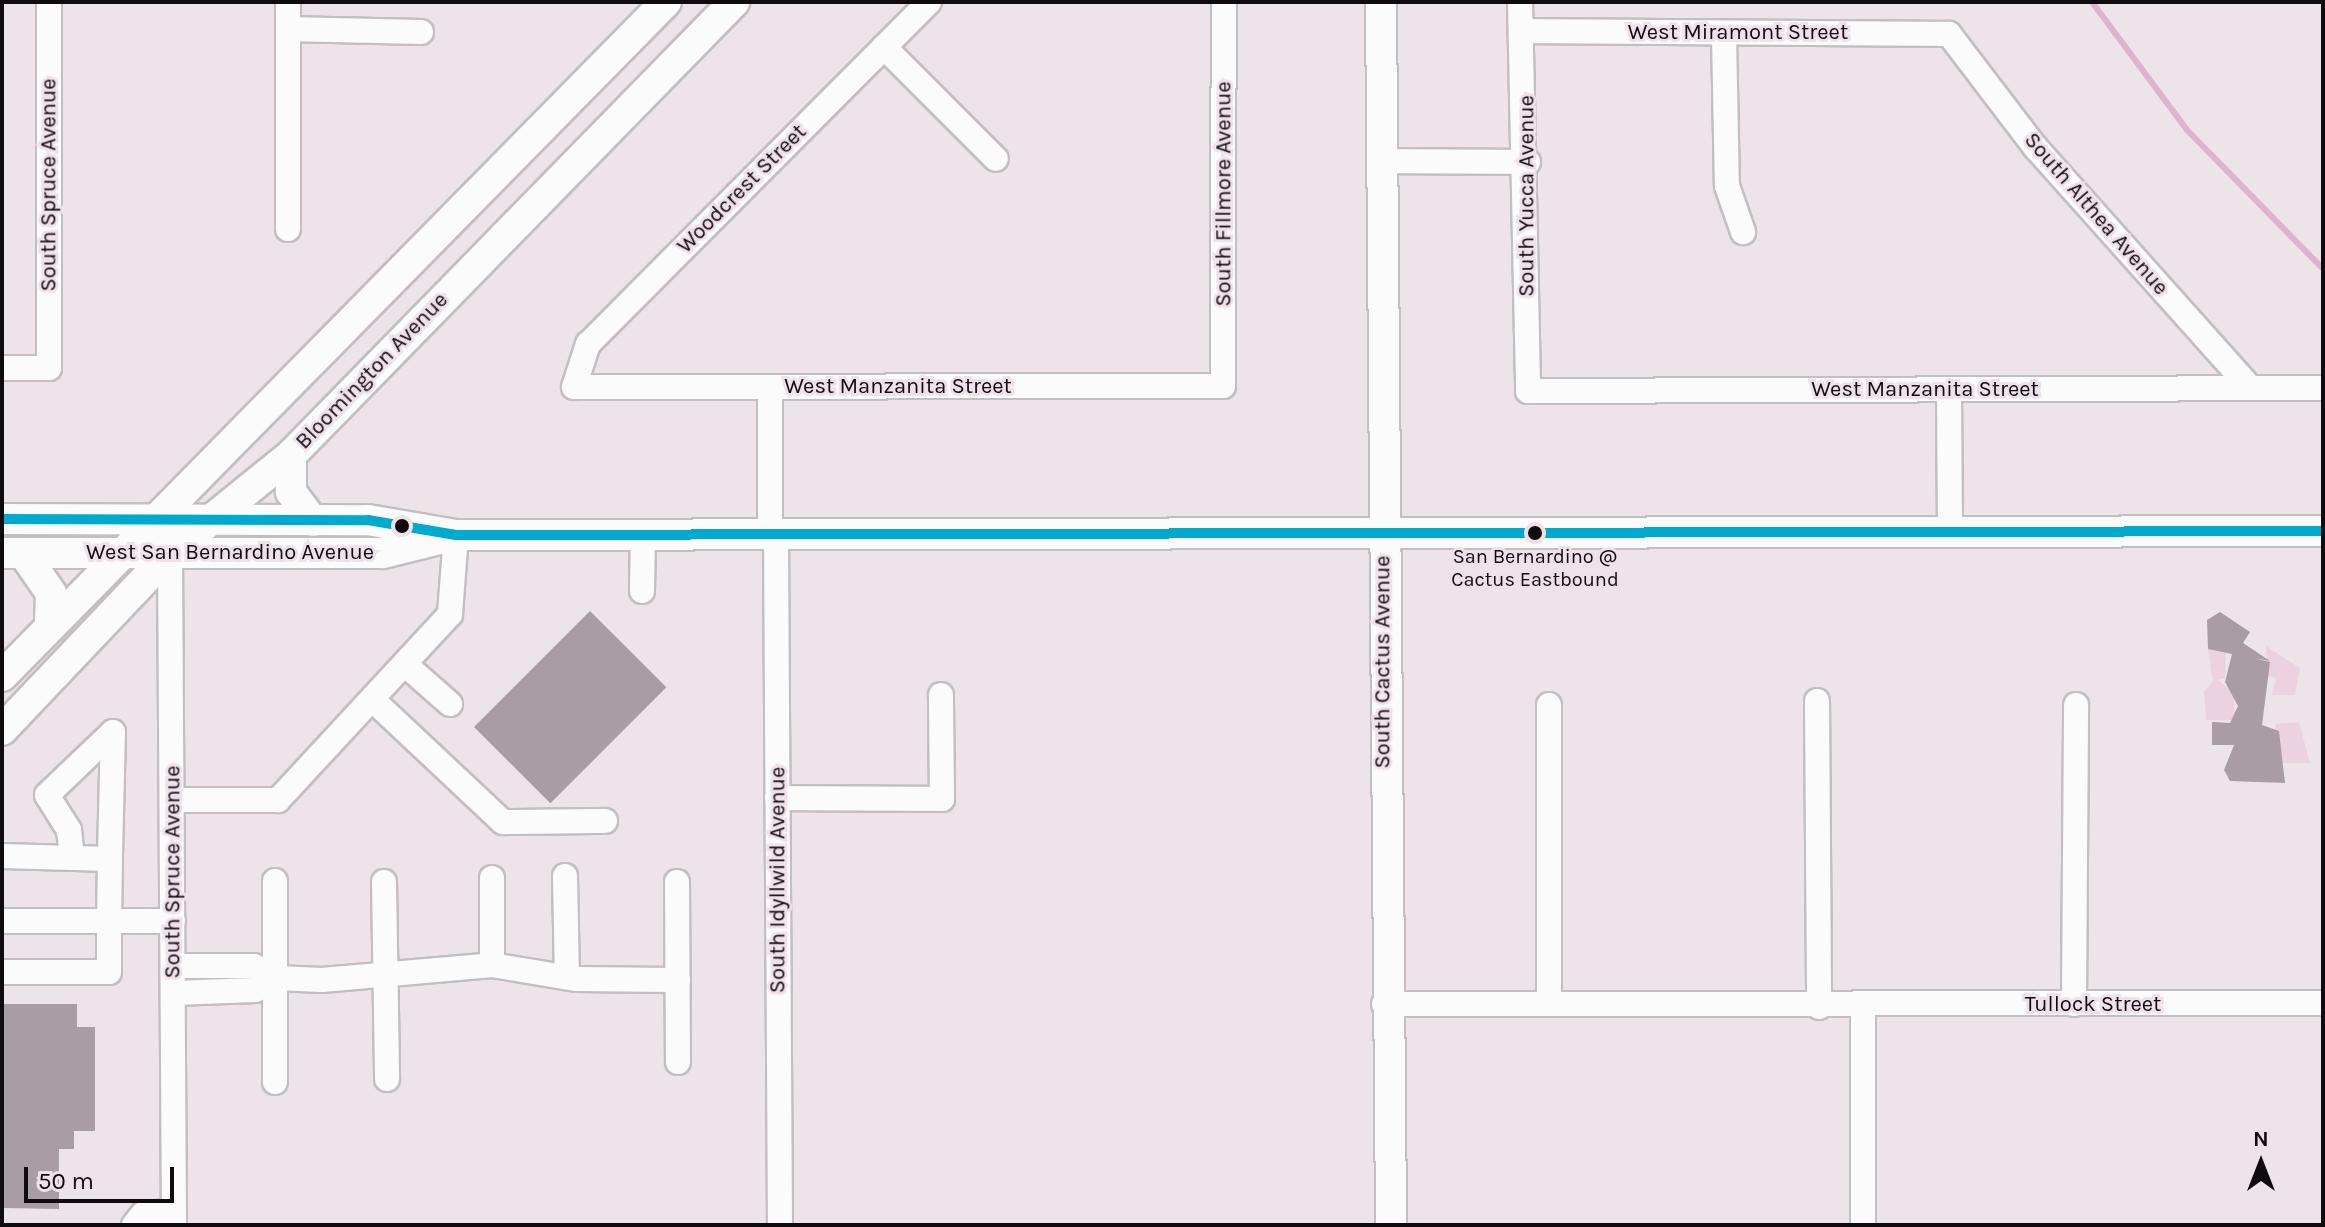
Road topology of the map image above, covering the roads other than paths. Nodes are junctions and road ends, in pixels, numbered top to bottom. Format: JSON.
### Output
{"nodes":[{"id":1,"x":49,"y":2,"type":"edge"},
{"id":2,"x":288,"y":2,"type":"edge"},
{"id":3,"x":666,"y":2,"type":"edge"},
{"id":4,"x":734,"y":2,"type":"edge"},
{"id":5,"x":929,"y":2,"type":"edge"},
{"id":6,"x":1224,"y":2,"type":"edge"},
{"id":7,"x":1381,"y":2,"type":"edge"},
{"id":8,"x":1520,"y":2,"type":"edge"},
{"id":9,"x":288,"y":29,"type":"junction"},
{"id":10,"x":1526,"y":31,"type":"junction"},
{"id":11,"x":421,"y":32,"type":"dead end"},
{"id":12,"x":1724,"y":34,"type":"junction"},
{"id":13,"x":1949,"y":34,"type":"joint"},
{"id":14,"x":884,"y":47,"type":"junction"},
{"id":15,"x":996,"y":159,"type":"dead end"},
{"id":16,"x":1382,"y":161,"type":"junction"},
{"id":17,"x":1528,"y":162,"type":"junction"},
{"id":18,"x":288,"y":229,"type":"dead end"},
{"id":19,"x":1743,"y":232,"type":"dead end"},
{"id":20,"x":2,"y":368,"type":"edge"},
{"id":21,"x":1223,"y":386,"type":"joint"},
{"id":22,"x":574,"y":387,"type":"joint"},
{"id":23,"x":2250,"y":387,"type":"junction"},
{"id":24,"x":770,"y":388,"type":"junction"},
{"id":25,"x":2323,"y":388,"type":"edge"},
{"id":26,"x":1949,"y":390,"type":"junction"},
{"id":27,"x":1528,"y":391,"type":"joint"},
{"id":28,"x":291,"y":455,"type":"junction"},
{"id":29,"x":2,"y":519,"type":"edge"},
{"id":30,"x":159,"y":520,"type":"junction"},
{"id":31,"x":214,"y":520,"type":"junction"},
{"id":32,"x":313,"y":521,"type":"junction"},
{"id":33,"x":1950,"y":530,"type":"junction"},
{"id":34,"x":2323,"y":531,"type":"edge"},
{"id":35,"x":456,"y":535,"type":"junction"},
{"id":36,"x":643,"y":535,"type":"junction"},
{"id":37,"x":773,"y":535,"type":"junction"},
{"id":38,"x":1382,"y":535,"type":"junction"},
{"id":39,"x":13,"y":553,"type":"edge"},
{"id":40,"x":123,"y":553,"type":"junction"},
{"id":41,"x":170,"y":553,"type":"junction"},
{"id":42,"x":642,"y":591,"type":"dead end"},
{"id":43,"x":50,"y":627,"type":"junction"},
{"id":44,"x":408,"y":667,"type":"junction"},
{"id":45,"x":2,"y":676,"type":"edge"},
{"id":46,"x":941,"y":695,"type":"dead end"},
{"id":47,"x":1817,"y":701,"type":"dead end"},
{"id":48,"x":375,"y":702,"type":"junction"},
{"id":49,"x":450,"y":704,"type":"dead end"},
{"id":50,"x":1549,"y":705,"type":"dead end"},
{"id":51,"x":2076,"y":705,"type":"dead end"},
{"id":52,"x":2,"y":730,"type":"edge"},
{"id":53,"x":777,"y":798,"type":"junction"},
{"id":54,"x":172,"y":800,"type":"junction"},
{"id":55,"x":605,"y":821,"type":"dead end"},
{"id":56,"x":2,"y":856,"type":"edge"},
{"id":57,"x":72,"y":858,"type":"junction"},
{"id":58,"x":110,"y":859,"type":"junction"},
{"id":59,"x":565,"y":876,"type":"dead end"},
{"id":60,"x":492,"y":878,"type":"dead end"},
{"id":61,"x":275,"y":881,"type":"dead end"},
{"id":62,"x":384,"y":882,"type":"dead end"},
{"id":63,"x":677,"y":882,"type":"dead end"},
{"id":64,"x":2,"y":921,"type":"edge"},
{"id":65,"x":109,"y":921,"type":"junction"},
{"id":66,"x":173,"y":921,"type":"junction"},
{"id":67,"x":492,"y":965,"type":"junction"},
{"id":68,"x":173,"y":966,"type":"junction"},
{"id":69,"x":2,"y":972,"type":"edge"},
{"id":70,"x":567,"y":977,"type":"junction"},
{"id":71,"x":276,"y":978,"type":"junction"},
{"id":72,"x":382,"y":978,"type":"junction"},
{"id":73,"x":678,"y":980,"type":"junction"},
{"id":74,"x":174,"y":993,"type":"junction"},
{"id":75,"x":2323,"y":1003,"type":"edge"},
{"id":76,"x":1384,"y":1004,"type":"junction"},
{"id":77,"x":1549,"y":1004,"type":"junction"},
{"id":78,"x":2074,"y":1004,"type":"junction"},
{"id":79,"x":1819,"y":1007,"type":"junction"},
{"id":80,"x":1863,"y":1007,"type":"junction"},
{"id":81,"x":678,"y":1062,"type":"dead end"},
{"id":82,"x":387,"y":1079,"type":"dead end"},
{"id":83,"x":275,"y":1082,"type":"dead end"},
{"id":84,"x":174,"y":1219,"type":"edge"},
{"id":85,"x":134,"y":1225,"type":"edge"},
{"id":86,"x":780,"y":1225,"type":"edge"},
{"id":87,"x":1391,"y":1225,"type":"edge"},
{"id":88,"x":1863,"y":1225,"type":"edge"}],
"edges":[{"from":1,"to":20,"type":"street","name":"South Spruce Avenue"},
{"from":2,"to":9,"type":"street"},
{"from":3,"to":30,"type":"main road"},
{"from":4,"to":28,"type":"main road","name":"Bloomington Avenue"},
{"from":5,"to":14,"type":"street","name":"Woodcrest Street"},
{"from":6,"to":21,"type":"street","name":"South Fillmore Avenue"},
{"from":7,"to":16,"type":"main road","name":"South Cactus Avenue"},
{"from":8,"to":10,"type":"street","name":"South Yucca Avenue"},
{"from":9,"to":11,"type":"street"},
{"from":9,"to":18,"type":"street"},
{"from":10,"to":12,"type":"street","name":"West Miramont Street"},
{"from":10,"to":17,"type":"street","name":"South Yucca Avenue"},
{"from":12,"to":13,"type":"street","name":"West Miramont Street"},
{"from":12,"to":19,"type":"street"},
{"from":13,"to":23,"type":"street","name":"South Althea Avenue"},
{"from":14,"to":15,"type":"street"},
{"from":14,"to":22,"type":"street","name":"Woodcrest Street"},
{"from":16,"to":17,"type":"street"},
{"from":16,"to":38,"type":"main road","name":"South Cactus Avenue"},
{"from":17,"to":27,"type":"street","name":"South Yucca Avenue"},
{"from":21,"to":24,"type":"street","name":"West Manzanita Street"},
{"from":22,"to":24,"type":"street","name":"West Manzanita Street"},
{"from":23,"to":25,"type":"street","name":"West Manzanita Street"},
{"from":23,"to":26,"type":"street","name":"West Manzanita Street"},
{"from":24,"to":37,"type":"street","name":"South Idyllwild Avenue"},
{"from":26,"to":27,"type":"street","name":"West Manzanita Street"},
{"from":26,"to":33,"type":"street"},
{"from":28,"to":31,"type":"main road","name":"Bloomington Avenue"},
{"from":28,"to":32,"type":"main road"},
{"from":29,"to":30,"type":"main road","name":"West San Bernardino Avenue"},
{"from":30,"to":31,"type":"main road","name":"West San Bernardino Avenue"},
{"from":30,"to":40,"type":"main road"},
{"from":30,"to":41,"type":"street","name":"South Spruce Avenue"},
{"from":31,"to":32,"type":"main road","name":"West San Bernardino Avenue"},
{"from":31,"to":41,"type":"main road","name":"Bloomington Avenue"},
{"from":32,"to":35,"type":"main road","name":"West San Bernardino Avenue"},
{"from":33,"to":34,"type":"main road","name":"West San Bernardino Avenue"},
{"from":33,"to":38,"type":"main road","name":"West San Bernardino Avenue"},
{"from":35,"to":36,"type":"main road","name":"West San Bernardino Avenue"},
{"from":35,"to":41,"type":"main road","name":"West San Bernardino Avenue"},
{"from":35,"to":44,"type":"street"},
{"from":36,"to":37,"type":"main road","name":"West San Bernardino Avenue"},
{"from":36,"to":42,"type":"street"},
{"from":37,"to":38,"type":"main road","name":"West San Bernardino Avenue"},
{"from":37,"to":53,"type":"street","name":"South Idyllwild Avenue"},
{"from":38,"to":76,"type":"main road","name":"South Cactus Avenue"},
{"from":39,"to":40,"type":"main road","name":"West San Bernardino Avenue"},
{"from":39,"to":43,"type":"main road"},
{"from":40,"to":41,"type":"main road","name":"West San Bernardino Avenue"},
{"from":40,"to":43,"type":"main road"},
{"from":41,"to":52,"type":"main road","name":"Bloomington Avenue"},
{"from":41,"to":54,"type":"street","name":"South Spruce Avenue"},
{"from":43,"to":45,"type":"main road"},
{"from":44,"to":48,"type":"street"},
{"from":44,"to":49,"type":"street"},
{"from":46,"to":53,"type":"street"},
{"from":47,"to":79,"type":"street"},
{"from":48,"to":54,"type":"street"},
{"from":48,"to":55,"type":"street"},
{"from":50,"to":77,"type":"street"},
{"from":51,"to":78,"type":"street"},
{"from":53,"to":86,"type":"street","name":"South Idyllwild Avenue"},
{"from":54,"to":66,"type":"street","name":"South Spruce Avenue"},
{"from":56,"to":57,"type":"street"},
{"from":57,"to":58,"type":"street"},
{"from":57,"to":58,"type":"street"},
{"from":58,"to":65,"type":"street"},
{"from":59,"to":70,"type":"street"},
{"from":60,"to":67,"type":"street"},
{"from":61,"to":71,"type":"street"},
{"from":62,"to":72,"type":"street"},
{"from":63,"to":73,"type":"street"},
{"from":64,"to":65,"type":"street"},
{"from":65,"to":66,"type":"street"},
{"from":65,"to":69,"type":"street"},
{"from":66,"to":68,"type":"street","name":"South Spruce Avenue"},
{"from":67,"to":70,"type":"street"},
{"from":67,"to":72,"type":"street"},
{"from":68,"to":71,"type":"street"},
{"from":68,"to":74,"type":"street","name":"South Spruce Avenue"},
{"from":70,"to":73,"type":"street"},
{"from":71,"to":72,"type":"street"},
{"from":71,"to":74,"type":"street"},
{"from":71,"to":83,"type":"street"},
{"from":72,"to":82,"type":"street"},
{"from":73,"to":81,"type":"street"},
{"from":74,"to":84,"type":"street","name":"South Spruce Avenue"},
{"from":75,"to":78,"type":"street","name":"Tullock Street"},
{"from":76,"to":77,"type":"street"},
{"from":76,"to":87,"type":"main road","name":"South Cactus Avenue"},
{"from":77,"to":79,"type":"street","name":"Tullock Street"},
{"from":78,"to":80,"type":"street","name":"Tullock Street"},
{"from":79,"to":80,"type":"street","name":"Tullock Street"},
{"from":80,"to":88,"type":"street"},
{"from":84,"to":85,"type":"street"}]}
